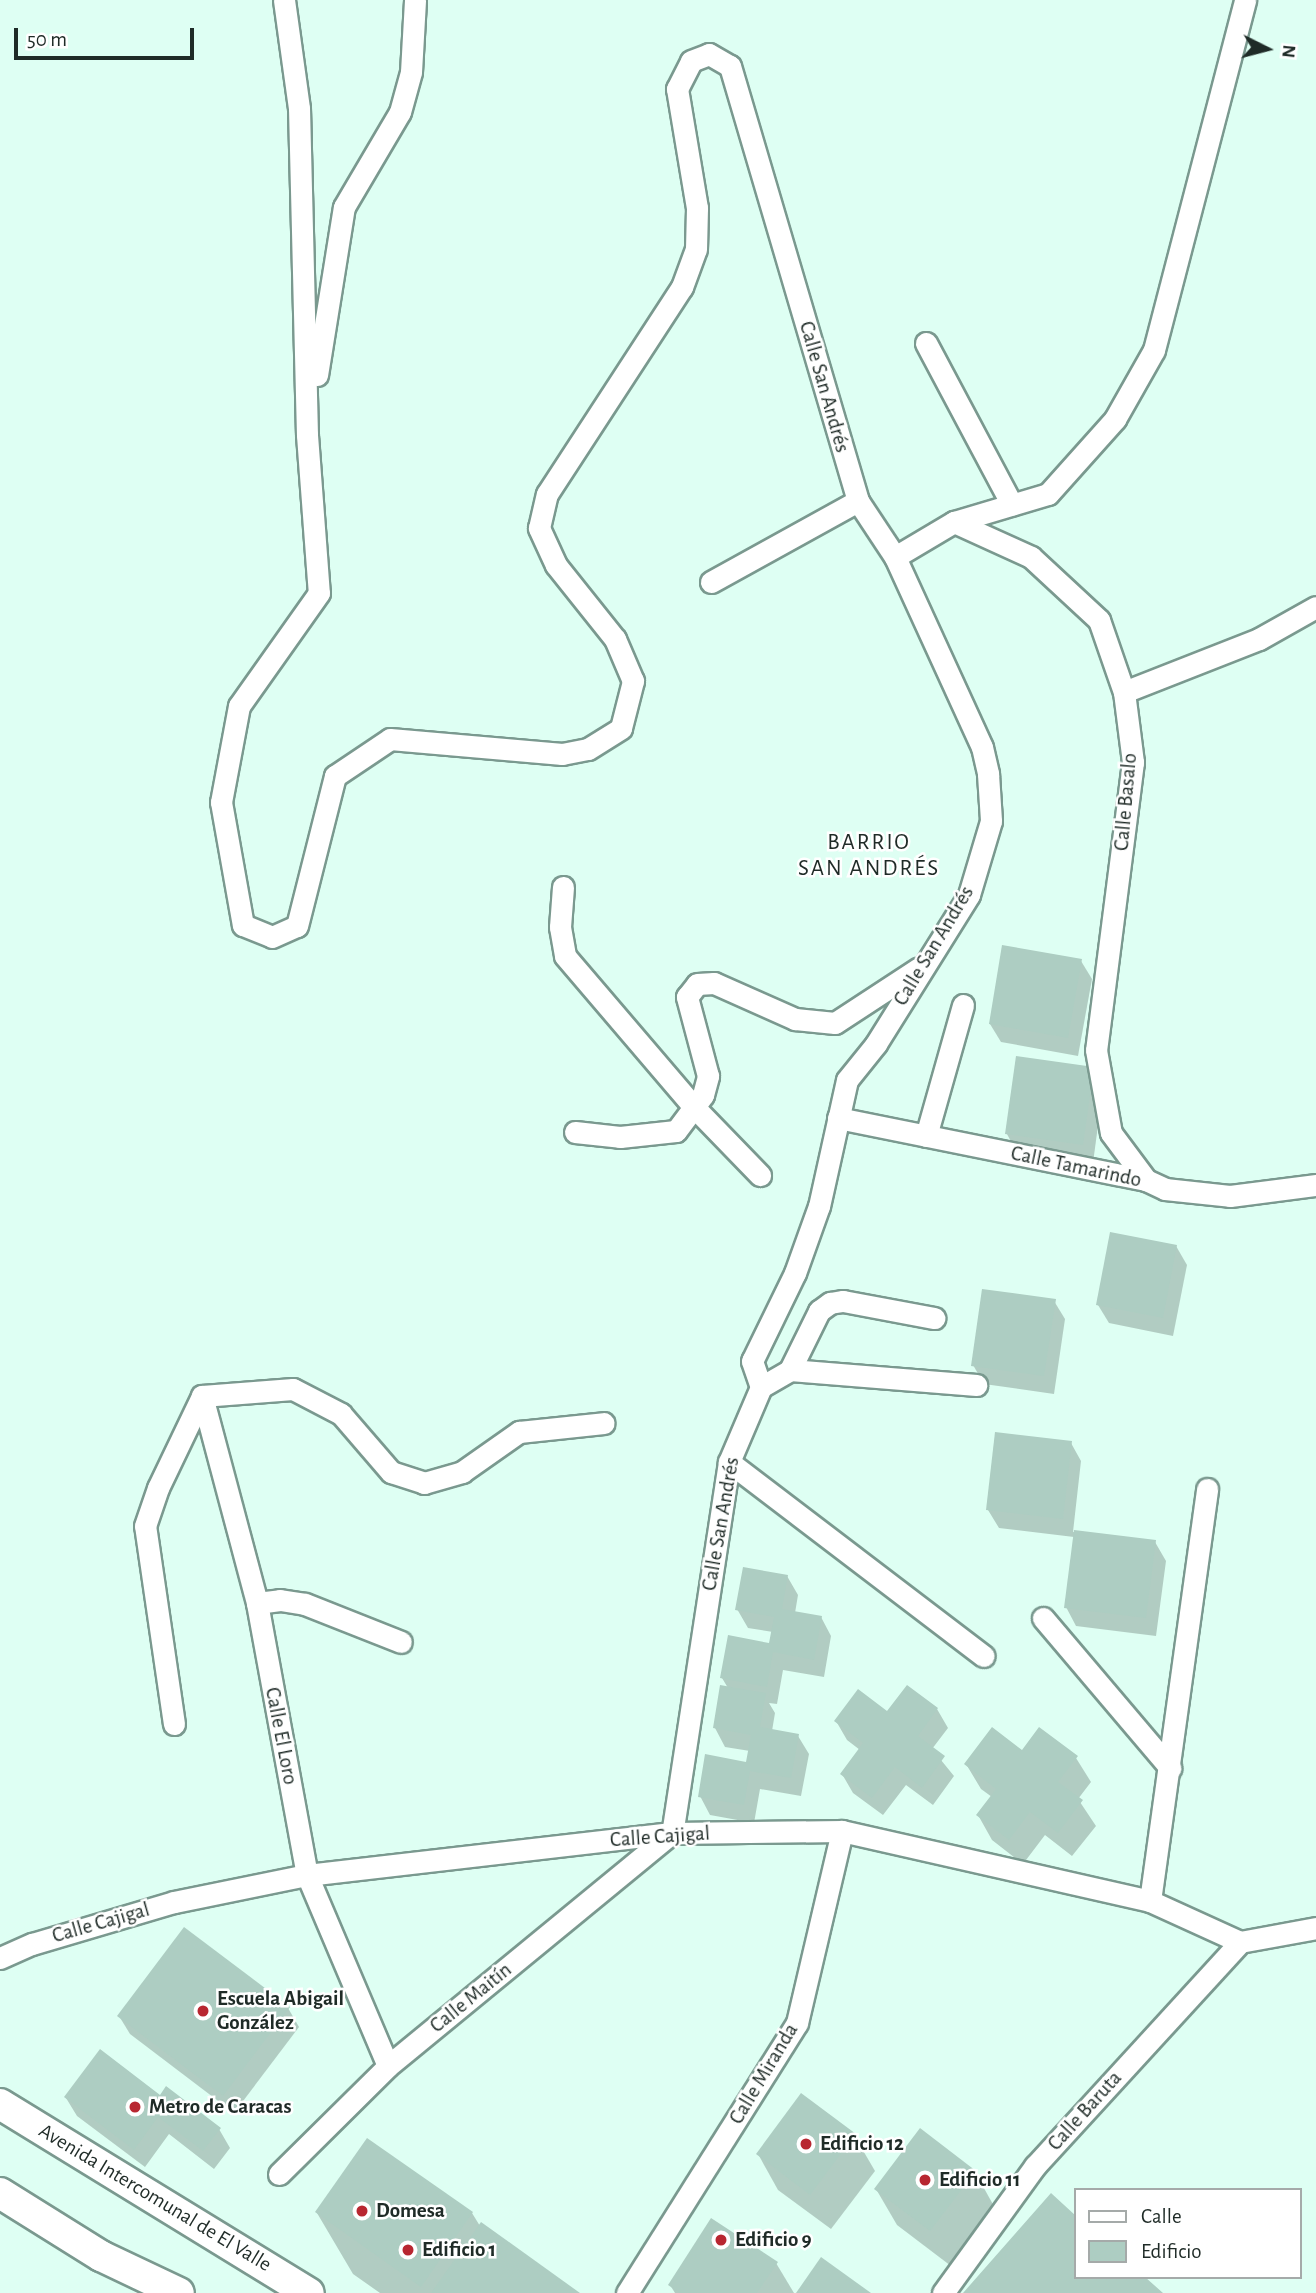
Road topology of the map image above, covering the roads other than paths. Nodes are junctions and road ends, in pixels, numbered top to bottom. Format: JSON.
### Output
{"nodes":[{"id":1,"x":284,"y":0,"type":"edge"},
{"id":2,"x":415,"y":0,"type":"edge"},
{"id":3,"x":1245,"y":0,"type":"edge"},
{"id":4,"x":926,"y":343,"type":"dead end"},
{"id":5,"x":307,"y":435,"type":"junction"},
{"id":6,"x":858,"y":501,"type":"junction"},
{"id":7,"x":1012,"y":505,"type":"junction"},
{"id":8,"x":954,"y":522,"type":"junction"},
{"id":9,"x":895,"y":557,"type":"junction"},
{"id":10,"x":711,"y":582,"type":"dead end"},
{"id":11,"x":1316,"y":607,"type":"edge"},
{"id":12,"x":1124,"y":692,"type":"junction"},
{"id":13,"x":563,"y":887,"type":"dead end"},
{"id":14,"x":924,"y":965,"type":"junction"},
{"id":15,"x":962,"y":1005,"type":"dead end"},
{"id":16,"x":694,"y":1107,"type":"junction"},
{"id":17,"x":838,"y":1118,"type":"junction"},
{"id":18,"x":575,"y":1132,"type":"dead end"},
{"id":19,"x":926,"y":1136,"type":"junction"},
{"id":20,"x":761,"y":1175,"type":"dead end"},
{"id":21,"x":1146,"y":1180,"type":"junction"},
{"id":22,"x":1316,"y":1185,"type":"edge"},
{"id":23,"x":934,"y":1318,"type":"dead end"},
{"id":24,"x":790,"y":1370,"type":"junction"},
{"id":25,"x":976,"y":1385,"type":"dead end"},
{"id":26,"x":761,"y":1387,"type":"junction"},
{"id":27,"x":202,"y":1396,"type":"junction"},
{"id":28,"x":604,"y":1423,"type":"dead end"},
{"id":29,"x":729,"y":1462,"type":"junction"},
{"id":30,"x":1207,"y":1489,"type":"dead end"},
{"id":31,"x":257,"y":1603,"type":"junction"},
{"id":32,"x":1043,"y":1618,"type":"dead end"},
{"id":33,"x":401,"y":1642,"type":"dead end"},
{"id":34,"x":984,"y":1656,"type":"dead end"},
{"id":35,"x":174,"y":1724,"type":"dead end"},
{"id":36,"x":1170,"y":1768,"type":"junction"},
{"id":37,"x":842,"y":1831,"type":"junction"},
{"id":38,"x":672,"y":1833,"type":"junction"},
{"id":39,"x":307,"y":1875,"type":"junction"},
{"id":40,"x":1150,"y":1901,"type":"junction"},
{"id":41,"x":1316,"y":1928,"type":"edge"},
{"id":42,"x":1240,"y":1942,"type":"junction"},
{"id":43,"x":0,"y":1958,"type":"edge"},
{"id":44,"x":388,"y":2066,"type":"junction"},
{"id":45,"x":0,"y":2104,"type":"edge"},
{"id":46,"x":279,"y":2174,"type":"dead end"},
{"id":47,"x":0,"y":2193,"type":"edge"},
{"id":48,"x":179,"y":2293,"type":"edge"},
{"id":49,"x":309,"y":2293,"type":"edge"},
{"id":50,"x":627,"y":2293,"type":"edge"},
{"id":51,"x":943,"y":2293,"type":"edge"}],
"edges":[{"from":1,"to":5,"type":"street"},
{"from":2,"to":5,"type":"street"},
{"from":3,"to":7,"type":"street"},
{"from":4,"to":7,"type":"street"},
{"from":5,"to":6,"type":"street","name":"Calle San Andrés"},
{"from":6,"to":9,"type":"street","name":"Calle San Andrés"},
{"from":6,"to":10,"type":"street"},
{"from":7,"to":8,"type":"street"},
{"from":8,"to":9,"type":"street"},
{"from":8,"to":12,"type":"street","name":"Calle Basalo"},
{"from":9,"to":14,"type":"street","name":"Calle San Andrés"},
{"from":11,"to":12,"type":"street"},
{"from":12,"to":21,"type":"street","name":"Calle Basalo"},
{"from":13,"to":16,"type":"street"},
{"from":14,"to":16,"type":"street"},
{"from":14,"to":17,"type":"street","name":"Calle San Andrés"},
{"from":15,"to":19,"type":"street"},
{"from":16,"to":18,"type":"street"},
{"from":16,"to":20,"type":"street"},
{"from":17,"to":19,"type":"street","name":"Calle Tamarindo"},
{"from":17,"to":26,"type":"street","name":"Calle San Andrés"},
{"from":19,"to":21,"type":"street","name":"Calle Tamarindo"},
{"from":21,"to":22,"type":"street","name":"Calle Tamarindo"},
{"from":23,"to":24,"type":"street"},
{"from":24,"to":25,"type":"street"},
{"from":24,"to":26,"type":"street"},
{"from":26,"to":29,"type":"street","name":"Calle San Andrés"},
{"from":27,"to":28,"type":"street"},
{"from":27,"to":31,"type":"street","name":"Calle El Loro"},
{"from":27,"to":35,"type":"street"},
{"from":29,"to":34,"type":"street"},
{"from":29,"to":38,"type":"street","name":"Calle San Andrés"},
{"from":30,"to":36,"type":"street"},
{"from":31,"to":33,"type":"street"},
{"from":31,"to":39,"type":"street","name":"Calle El Loro"},
{"from":32,"to":36,"type":"street"},
{"from":36,"to":40,"type":"street"},
{"from":37,"to":38,"type":"street","name":"Calle Cajigal"},
{"from":37,"to":40,"type":"street","name":"Calle Cajigal"},
{"from":37,"to":50,"type":"street","name":"Calle Miranda"},
{"from":38,"to":39,"type":"street","name":"Calle Cajigal"},
{"from":38,"to":44,"type":"street","name":"Calle Maitín"},
{"from":39,"to":43,"type":"street","name":"Calle Cajigal"},
{"from":39,"to":44,"type":"street","name":"Calle El Loro"},
{"from":40,"to":42,"type":"street","name":"Calle Cajigal"},
{"from":41,"to":42,"type":"street"},
{"from":42,"to":51,"type":"street","name":"Calle Baruta"},
{"from":44,"to":46,"type":"street","name":"Calle Maitín"},
{"from":45,"to":49,"type":"main road","name":"Avenida Intercomunal de El Valle"},
{"from":47,"to":48,"type":"main road"}]}
